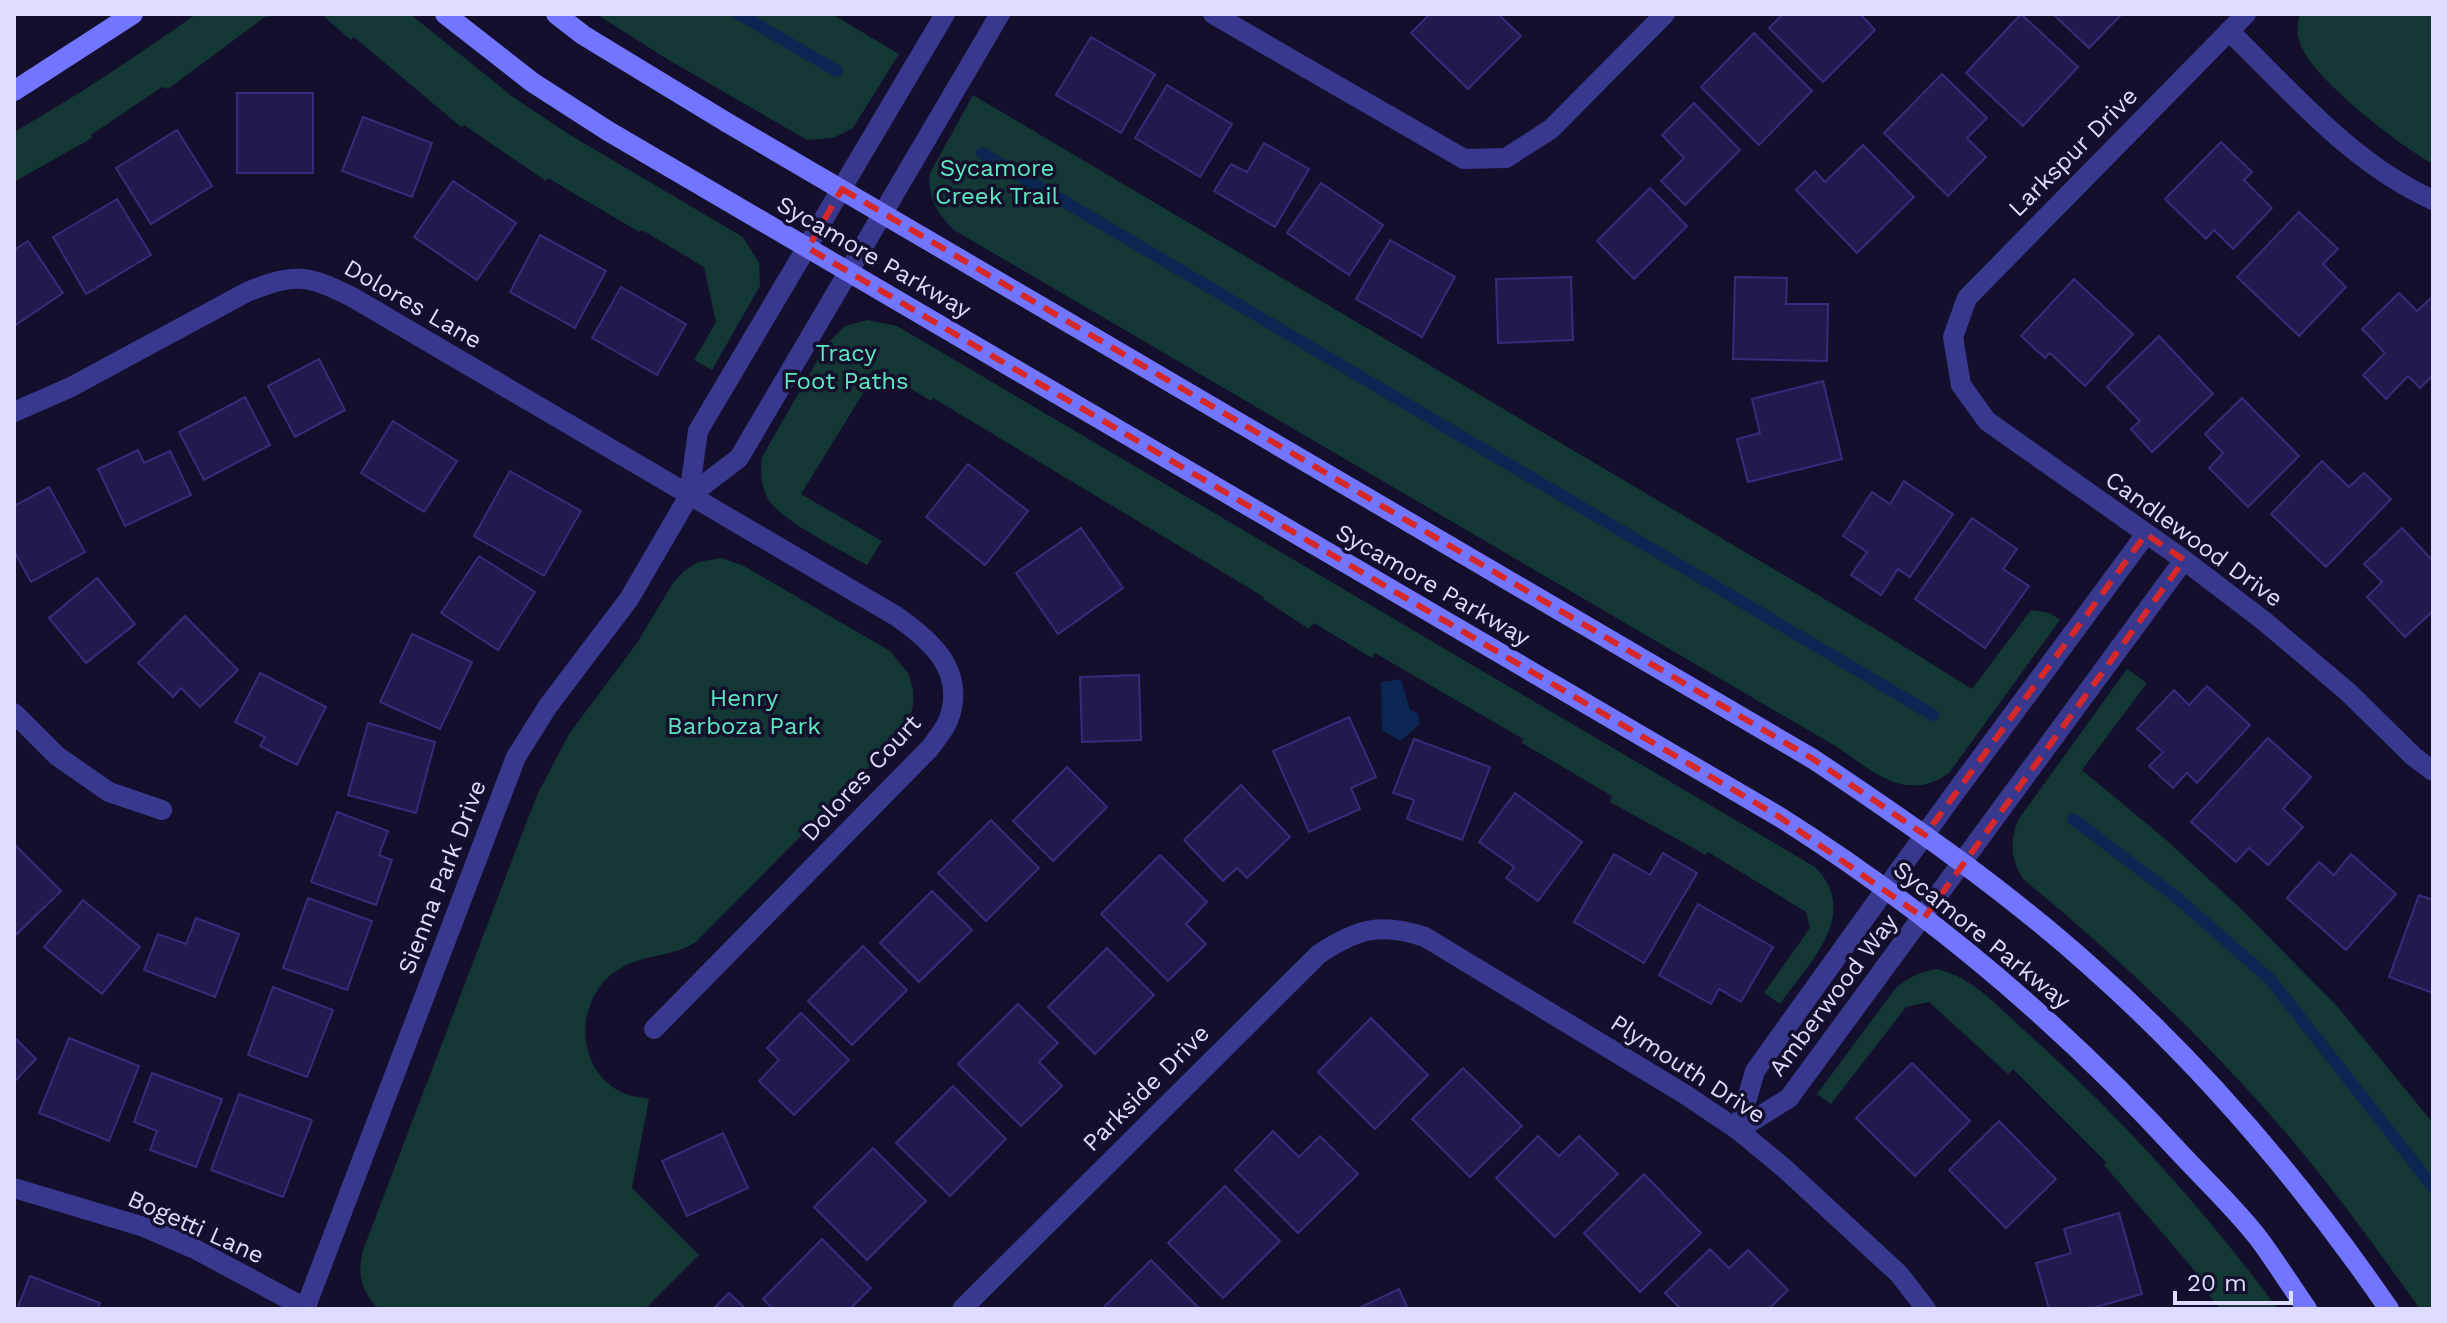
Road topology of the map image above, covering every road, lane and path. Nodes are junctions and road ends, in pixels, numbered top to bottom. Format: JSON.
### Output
{"nodes":[{"id":1,"x":133,"y":14,"type":"edge"},
{"id":2,"x":445,"y":14,"type":"edge"},
{"id":3,"x":556,"y":14,"type":"edge"},
{"id":4,"x":945,"y":14,"type":"edge"},
{"id":5,"x":1000,"y":14,"type":"edge"},
{"id":6,"x":1213,"y":14,"type":"edge"},
{"id":7,"x":1665,"y":14,"type":"edge"},
{"id":8,"x":2246,"y":14,"type":"edge"},
{"id":9,"x":2229,"y":31,"type":"junction"},
{"id":10,"x":14,"y":91,"type":"edge"},
{"id":11,"x":842,"y":189,"type":"junction"},
{"id":12,"x":2433,"y":200,"type":"edge"},
{"id":13,"x":882,"y":212,"type":"junction"},
{"id":14,"x":808,"y":248,"type":"junction"},
{"id":15,"x":848,"y":272,"type":"junction"},
{"id":16,"x":1953,"y":337,"type":"joint"},
{"id":17,"x":14,"y":412,"type":"edge"},
{"id":18,"x":689,"y":496,"type":"junction"},
{"id":19,"x":2146,"y":534,"type":"junction"},
{"id":20,"x":2184,"y":560,"type":"junction"},
{"id":21,"x":14,"y":713,"type":"edge"},
{"id":22,"x":2433,"y":771,"type":"edge"},
{"id":23,"x":162,"y":810,"type":"dead end"},
{"id":24,"x":1925,"y":835,"type":"junction"},
{"id":25,"x":1964,"y":863,"type":"junction"},
{"id":26,"x":1887,"y":890,"type":"junction"},
{"id":27,"x":1924,"y":918,"type":"junction"},
{"id":28,"x":1383,"y":929,"type":"joint"},
{"id":29,"x":654,"y":1029,"type":"dead end"},
{"id":30,"x":1738,"y":1130,"type":"junction"},
{"id":31,"x":14,"y":1188,"type":"edge"},
{"id":32,"x":306,"y":1309,"type":"edge"},
{"id":33,"x":962,"y":1309,"type":"edge"},
{"id":34,"x":1926,"y":1309,"type":"edge"},
{"id":35,"x":2307,"y":1309,"type":"edge"},
{"id":36,"x":2389,"y":1309,"type":"edge"}],
"edges":[{"from":1,"to":10,"type":"main road"},
{"from":2,"to":14,"type":"main road","name":"Sycamore Parkway"},
{"from":3,"to":11,"type":"main road","name":"Sycamore Parkway"},
{"from":4,"to":11,"type":"street","name":"Sienna Park Drive"},
{"from":5,"to":13,"type":"street","name":"Sienna Park Drive"},
{"from":6,"to":7,"type":"street"},
{"from":8,"to":9,"type":"street","name":"Larkspur Drive"},
{"from":9,"to":12,"type":"street"},
{"from":9,"to":16,"type":"street","name":"Larkspur Drive"},
{"from":11,"to":13,"type":"main road","name":"Sycamore Parkway"},
{"from":11,"to":14,"type":"street","name":"Sienna Park Drive"},
{"from":13,"to":15,"type":"street","name":"Sienna Park Drive"},
{"from":13,"to":24,"type":"main road","name":"Sycamore Parkway"},
{"from":14,"to":15,"type":"main road","name":"Sycamore Parkway"},
{"from":14,"to":18,"type":"street","name":"Sienna Park Drive"},
{"from":15,"to":18,"type":"street","name":"Sienna Park Drive"},
{"from":15,"to":26,"type":"main road","name":"Sycamore Parkway"},
{"from":16,"to":19,"type":"street","name":"Candlewood Drive"},
{"from":17,"to":18,"type":"street","name":"Dolores Lane"},
{"from":18,"to":29,"type":"street","name":"Dolores Court"},
{"from":18,"to":32,"type":"street","name":"Sienna Park Drive"},
{"from":19,"to":20,"type":"street","name":"Candlewood Drive"},
{"from":19,"to":24,"type":"street","name":"Amberwood Way"},
{"from":20,"to":22,"type":"street","name":"Candlewood Drive"},
{"from":20,"to":25,"type":"street","name":"Amberwood Way"},
{"from":21,"to":23,"type":"street"},
{"from":24,"to":25,"type":"main road","name":"Sycamore Parkway"},
{"from":24,"to":26,"type":"street","name":"Amberwood Way"},
{"from":25,"to":27,"type":"street","name":"Amberwood Way"},
{"from":25,"to":36,"type":"main road","name":"Sycamore Parkway"},
{"from":26,"to":27,"type":"main road","name":"Sycamore Parkway"},
{"from":26,"to":30,"type":"street","name":"Amberwood Way"},
{"from":27,"to":30,"type":"street","name":"Amberwood Way"},
{"from":27,"to":35,"type":"main road","name":"Sycamore Parkway"},
{"from":28,"to":30,"type":"street","name":"Plymouth Drive"},
{"from":28,"to":33,"type":"street","name":"Parkside Drive"},
{"from":30,"to":34,"type":"street","name":"Plymouth Drive"},
{"from":31,"to":32,"type":"street","name":"Bogetti Lane"}]}
